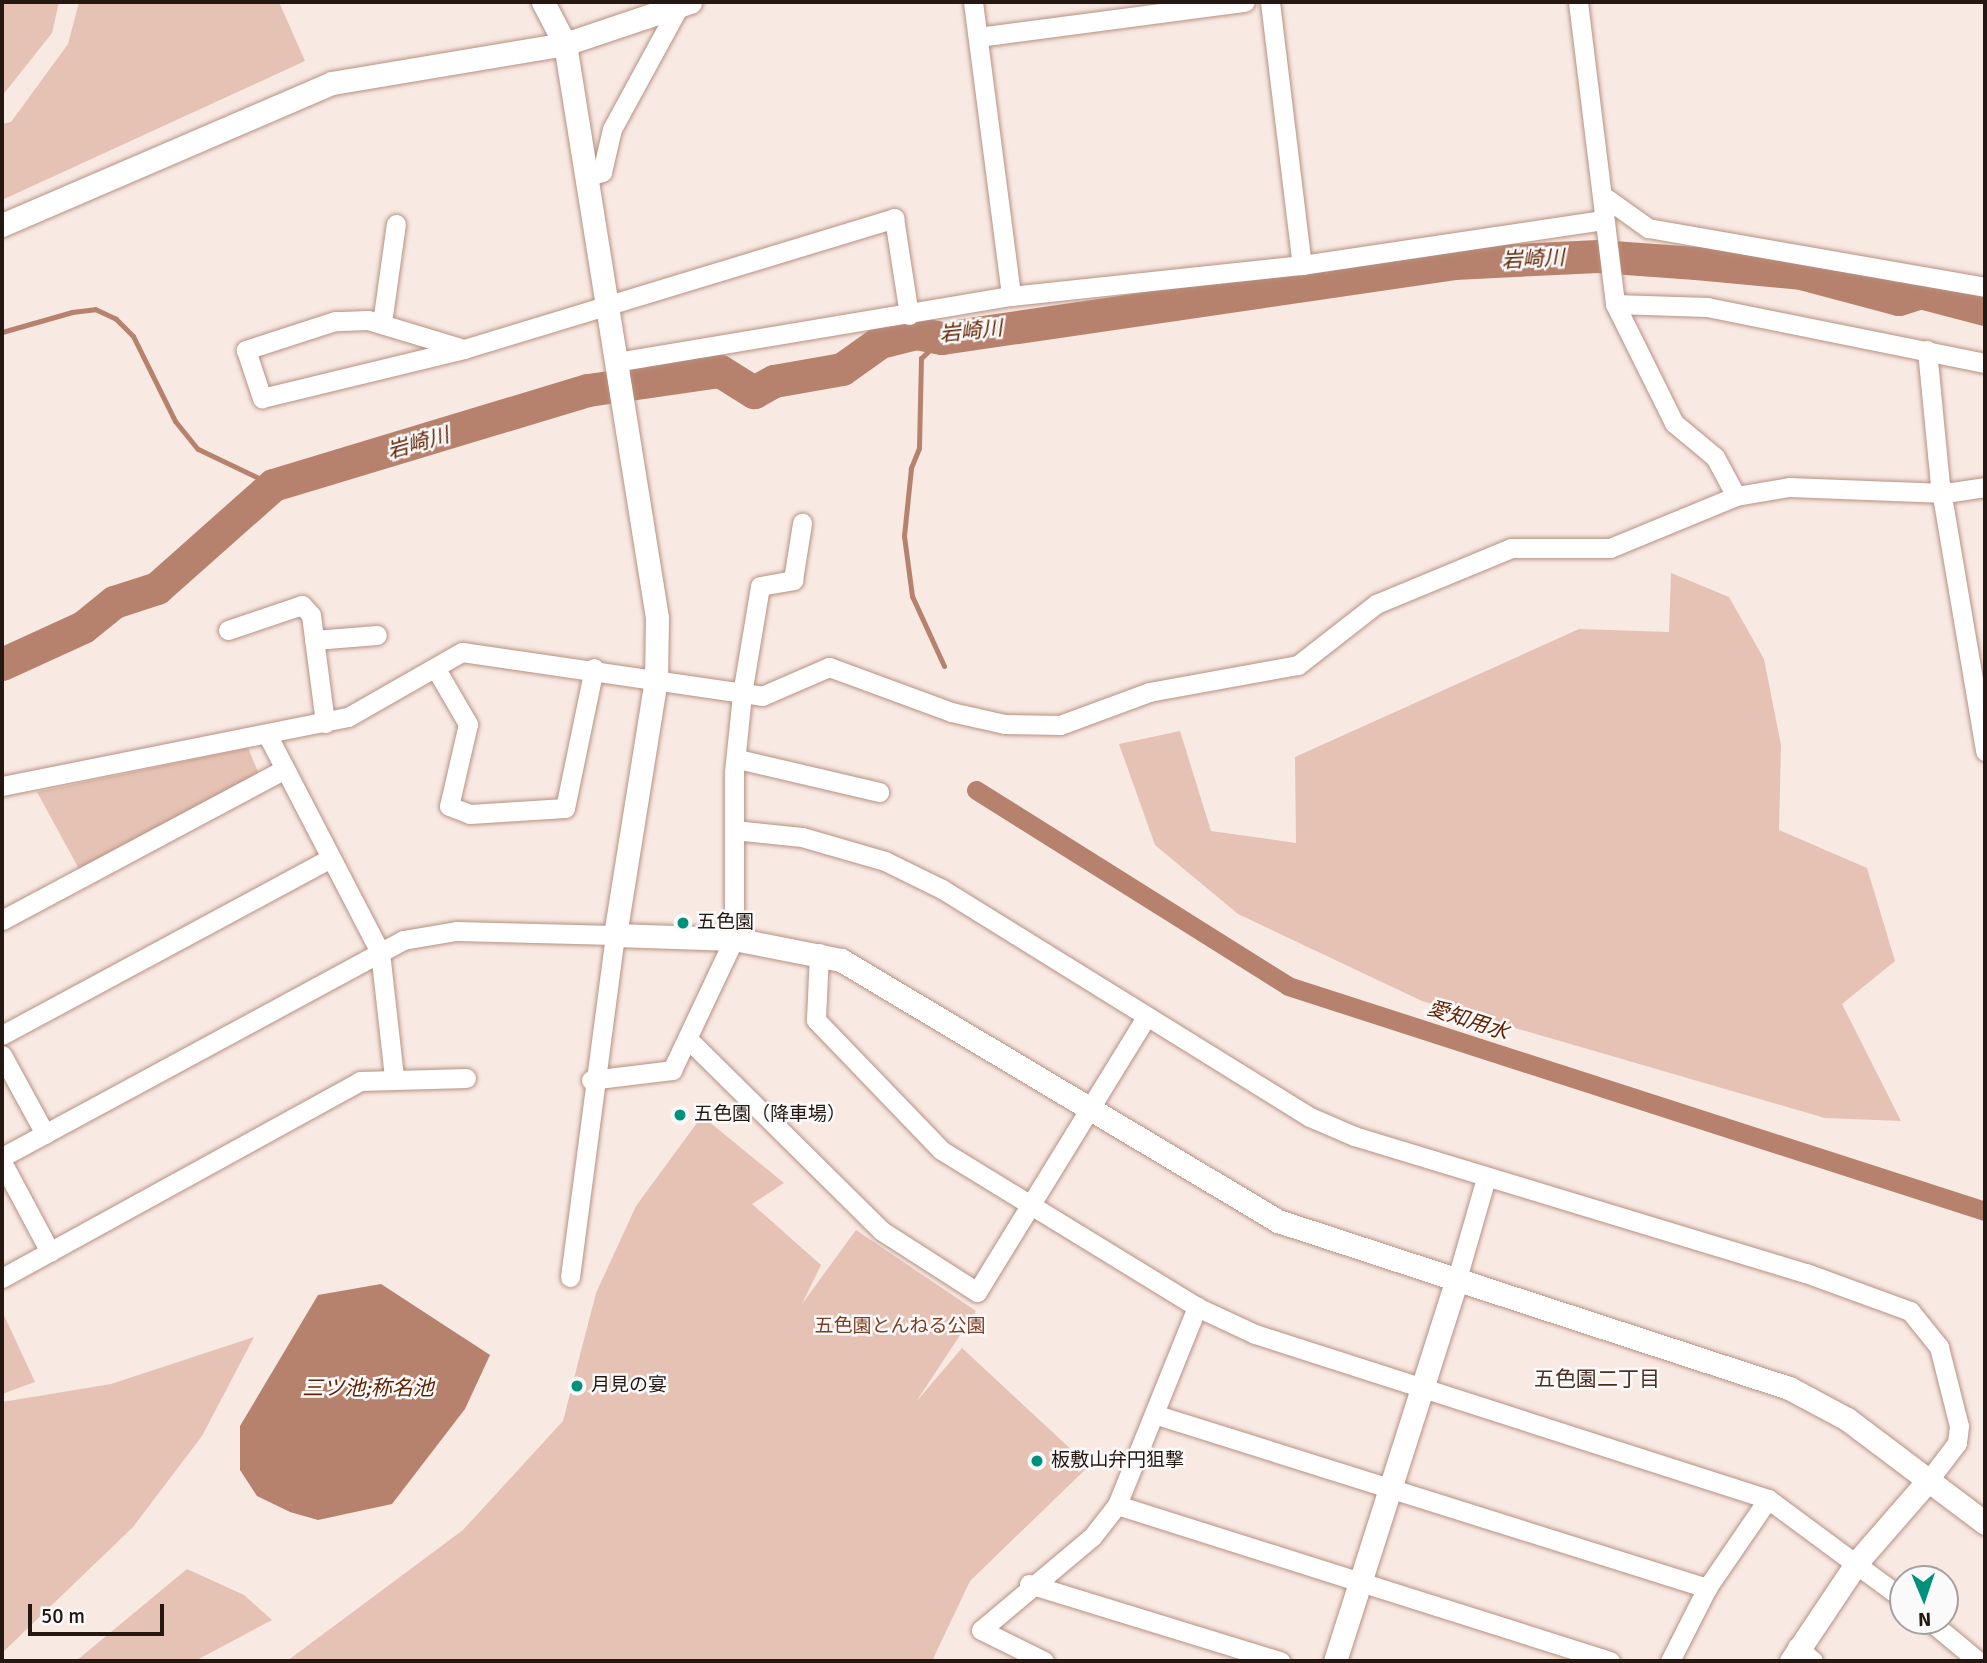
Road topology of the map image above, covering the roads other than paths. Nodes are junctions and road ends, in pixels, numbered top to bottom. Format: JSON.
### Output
{"nodes":[{"id":1,"x":543,"y":2,"type":"edge"},
{"id":2,"x":973,"y":2,"type":"edge"},
{"id":3,"x":1245,"y":2,"type":"edge"},
{"id":4,"x":1270,"y":2,"type":"edge"},
{"id":5,"x":1578,"y":2,"type":"edge"},
{"id":6,"x":685,"y":4,"type":"edge"},
{"id":7,"x":978,"y":37,"type":"junction"},
{"id":8,"x":565,"y":44,"type":"junction"},
{"id":9,"x":586,"y":177,"type":"junction"},
{"id":10,"x":1606,"y":198,"type":"junction"},
{"id":11,"x":396,"y":224,"type":"dead end"},
{"id":12,"x":1605,"y":224,"type":"junction"},
{"id":13,"x":2,"y":225,"type":"edge"},
{"id":14,"x":1302,"y":265,"type":"junction"},
{"id":15,"x":1985,"y":287,"type":"edge"},
{"id":16,"x":1011,"y":296,"type":"junction"},
{"id":17,"x":606,"y":301,"type":"junction"},
{"id":18,"x":1615,"y":304,"type":"junction"},
{"id":19,"x":909,"y":315,"type":"junction"},
{"id":20,"x":382,"y":323,"type":"junction"},
{"id":21,"x":464,"y":349,"type":"junction"},
{"id":22,"x":1927,"y":350,"type":"junction"},
{"id":23,"x":1985,"y":363,"type":"edge"},
{"id":24,"x":617,"y":364,"type":"junction"},
{"id":25,"x":1985,"y":487,"type":"edge"},
{"id":26,"x":1945,"y":493,"type":"junction"},
{"id":27,"x":1736,"y":496,"type":"junction"},
{"id":28,"x":802,"y":523,"type":"dead end"},
{"id":29,"x":228,"y":630,"type":"dead end"},
{"id":30,"x":377,"y":635,"type":"dead end"},
{"id":31,"x":314,"y":640,"type":"junction"},
{"id":32,"x":594,"y":668,"type":"junction"},
{"id":33,"x":436,"y":669,"type":"junction"},
{"id":34,"x":656,"y":679,"type":"junction"},
{"id":35,"x":742,"y":694,"type":"junction"},
{"id":36,"x":325,"y":723,"type":"junction"},
{"id":37,"x":268,"y":736,"type":"junction"},
{"id":38,"x":1985,"y":751,"type":"edge"},
{"id":39,"x":738,"y":759,"type":"junction"},
{"id":40,"x":283,"y":770,"type":"junction"},
{"id":41,"x":2,"y":786,"type":"edge"},
{"id":42,"x":879,"y":792,"type":"dead end"},
{"id":43,"x":734,"y":830,"type":"junction"},
{"id":44,"x":329,"y":859,"type":"junction"},
{"id":45,"x":2,"y":920,"type":"edge"},
{"id":46,"x":615,"y":935,"type":"junction"},
{"id":47,"x":734,"y":939,"type":"junction"},
{"id":48,"x":380,"y":952,"type":"junction"},
{"id":49,"x":819,"y":953,"type":"junction"},
{"id":50,"x":1145,"y":1019,"type":"junction"},
{"id":51,"x":2,"y":1035,"type":"edge"},
{"id":52,"x":690,"y":1041,"type":"junction"},
{"id":53,"x":2,"y":1055,"type":"edge"},
{"id":54,"x":394,"y":1077,"type":"junction"},
{"id":55,"x":466,"y":1078,"type":"dead end"},
{"id":56,"x":591,"y":1080,"type":"junction"},
{"id":57,"x":1087,"y":1111,"type":"junction"},
{"id":58,"x":45,"y":1134,"type":"junction"},
{"id":59,"x":2,"y":1159,"type":"edge"},
{"id":60,"x":1486,"y":1178,"type":"junction"},
{"id":61,"x":1032,"y":1203,"type":"junction"},
{"id":62,"x":50,"y":1252,"type":"junction"},
{"id":63,"x":569,"y":1277,"type":"dead end"},
{"id":64,"x":2,"y":1278,"type":"edge"},
{"id":65,"x":1455,"y":1282,"type":"junction"},
{"id":66,"x":1197,"y":1307,"type":"junction"},
{"id":67,"x":1422,"y":1388,"type":"junction"},
{"id":68,"x":1157,"y":1415,"type":"junction"},
{"id":69,"x":1931,"y":1477,"type":"junction"},
{"id":70,"x":1391,"y":1487,"type":"junction"},
{"id":71,"x":1768,"y":1499,"type":"junction"},
{"id":72,"x":1117,"y":1505,"type":"junction"},
{"id":73,"x":1985,"y":1523,"type":"edge"},
{"id":74,"x":1858,"y":1562,"type":"junction"},
{"id":75,"x":1362,"y":1578,"type":"junction"},
{"id":76,"x":1029,"y":1584,"type":"junction"},
{"id":77,"x":1889,"y":1587,"type":"edge"},
{"id":78,"x":1707,"y":1588,"type":"junction"},
{"id":79,"x":1947,"y":1635,"type":"edge"},
{"id":80,"x":1800,"y":1657,"type":"edge"},
{"id":81,"x":1044,"y":1661,"type":"edge"},
{"id":82,"x":1280,"y":1661,"type":"edge"},
{"id":83,"x":1335,"y":1661,"type":"edge"},
{"id":84,"x":1610,"y":1661,"type":"edge"},
{"id":85,"x":1670,"y":1661,"type":"edge"},
{"id":86,"x":1978,"y":1661,"type":"edge"}],
"edges":[{"from":1,"to":8,"type":"street"},
{"from":2,"to":7,"type":"street"},
{"from":3,"to":7,"type":"street"},
{"from":4,"to":14,"type":"street"},
{"from":5,"to":10,"type":"street"},
{"from":6,"to":8,"type":"street"},
{"from":6,"to":9,"type":"street"},
{"from":7,"to":16,"type":"street"},
{"from":8,"to":9,"type":"street"},
{"from":8,"to":13,"type":"street"},
{"from":9,"to":17,"type":"street"},
{"from":10,"to":12,"type":"street"},
{"from":10,"to":15,"type":"street"},
{"from":11,"to":20,"type":"street"},
{"from":12,"to":14,"type":"street"},
{"from":12,"to":18,"type":"street"},
{"from":14,"to":16,"type":"street"},
{"from":16,"to":19,"type":"street"},
{"from":17,"to":19,"type":"street"},
{"from":17,"to":21,"type":"street"},
{"from":17,"to":24,"type":"street"},
{"from":18,"to":22,"type":"street"},
{"from":18,"to":27,"type":"street"},
{"from":19,"to":24,"type":"street"},
{"from":20,"to":21,"type":"street"},
{"from":20,"to":21,"type":"street"},
{"from":22,"to":23,"type":"street"},
{"from":22,"to":26,"type":"street"},
{"from":24,"to":34,"type":"street"},
{"from":25,"to":26,"type":"street"},
{"from":26,"to":27,"type":"street"},
{"from":26,"to":38,"type":"street"},
{"from":27,"to":35,"type":"street"},
{"from":28,"to":35,"type":"street"},
{"from":29,"to":31,"type":"street"},
{"from":30,"to":31,"type":"street"},
{"from":31,"to":36,"type":"street"},
{"from":32,"to":33,"type":"street"},
{"from":32,"to":33,"type":"street"},
{"from":32,"to":34,"type":"street"},
{"from":33,"to":36,"type":"street"},
{"from":34,"to":35,"type":"street"},
{"from":34,"to":46,"type":"street"},
{"from":35,"to":39,"type":"street"},
{"from":36,"to":37,"type":"street"},
{"from":37,"to":40,"type":"street"},
{"from":37,"to":41,"type":"street"},
{"from":39,"to":42,"type":"street"},
{"from":39,"to":43,"type":"street"},
{"from":40,"to":44,"type":"street"},
{"from":40,"to":45,"type":"street"},
{"from":43,"to":47,"type":"street"},
{"from":43,"to":50,"type":"street"},
{"from":44,"to":48,"type":"street"},
{"from":44,"to":51,"type":"street"},
{"from":46,"to":47,"type":"street"},
{"from":46,"to":48,"type":"street"},
{"from":46,"to":56,"type":"street"},
{"from":47,"to":49,"type":"street"},
{"from":47,"to":52,"type":"street"},
{"from":48,"to":54,"type":"street"},
{"from":48,"to":58,"type":"street"},
{"from":49,"to":57,"type":"street"},
{"from":49,"to":61,"type":"street"},
{"from":50,"to":57,"type":"street"},
{"from":50,"to":60,"type":"street"},
{"from":52,"to":56,"type":"street"},
{"from":52,"to":61,"type":"street"},
{"from":53,"to":58,"type":"street"},
{"from":54,"to":55,"type":"street"},
{"from":54,"to":62,"type":"street"},
{"from":56,"to":63,"type":"street"},
{"from":57,"to":61,"type":"street"},
{"from":57,"to":65,"type":"street"},
{"from":58,"to":59,"type":"street"},
{"from":59,"to":62,"type":"street"},
{"from":60,"to":65,"type":"street"},
{"from":60,"to":69,"type":"street"},
{"from":61,"to":66,"type":"street"},
{"from":62,"to":64,"type":"street"},
{"from":65,"to":67,"type":"street"},
{"from":65,"to":69,"type":"street"},
{"from":66,"to":67,"type":"street"},
{"from":66,"to":68,"type":"street"},
{"from":67,"to":70,"type":"street"},
{"from":67,"to":71,"type":"street"},
{"from":68,"to":70,"type":"street"},
{"from":68,"to":72,"type":"street"},
{"from":69,"to":73,"type":"street"},
{"from":69,"to":74,"type":"street"},
{"from":70,"to":75,"type":"street"},
{"from":70,"to":78,"type":"street"},
{"from":71,"to":74,"type":"street"},
{"from":71,"to":78,"type":"street"},
{"from":72,"to":75,"type":"street"},
{"from":72,"to":76,"type":"street"},
{"from":74,"to":77,"type":"street"},
{"from":74,"to":80,"type":"street"},
{"from":75,"to":83,"type":"street"},
{"from":75,"to":84,"type":"street"},
{"from":76,"to":81,"type":"street"},
{"from":76,"to":82,"type":"street"},
{"from":78,"to":85,"type":"street"},
{"from":79,"to":86,"type":"street"}]}
